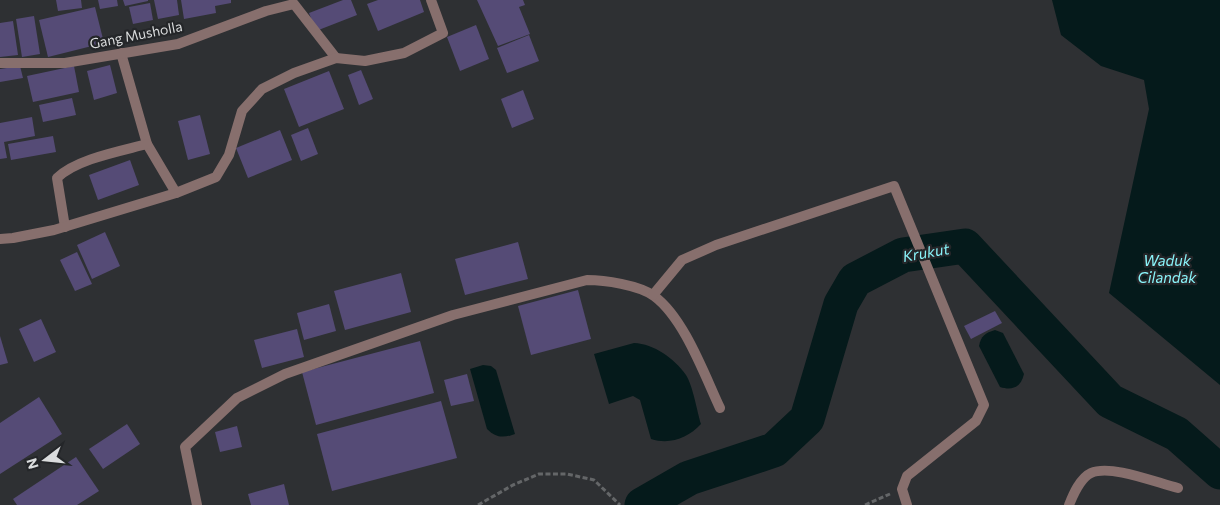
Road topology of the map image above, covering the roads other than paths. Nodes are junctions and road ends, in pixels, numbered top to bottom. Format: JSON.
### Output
{"nodes":[{"id":1,"x":431,"y":0,"type":"edge"},
{"id":2,"x":121,"y":53,"type":"junction"},
{"id":3,"x":336,"y":58,"type":"junction"},
{"id":4,"x":0,"y":63,"type":"edge"},
{"id":5,"x":147,"y":144,"type":"junction"},
{"id":6,"x":176,"y":193,"type":"junction"},
{"id":7,"x":65,"y":226,"type":"junction"},
{"id":8,"x":0,"y":239,"type":"edge"},
{"id":9,"x":652,"y":295,"type":"junction"},
{"id":10,"x":720,"y":408,"type":"dead end"},
{"id":11,"x":1178,"y":488,"type":"dead end"},
{"id":12,"x":196,"y":505,"type":"edge"},
{"id":13,"x":907,"y":505,"type":"edge"},
{"id":14,"x":1069,"y":505,"type":"edge"}],
"edges":[{"from":1,"to":3,"type":"street"},
{"from":2,"to":3,"type":"street","name":"Gang Musholla"},
{"from":2,"to":4,"type":"street","name":"Gang Musholla"},
{"from":2,"to":5,"type":"street"},
{"from":3,"to":6,"type":"street"},
{"from":5,"to":6,"type":"street"},
{"from":5,"to":7,"type":"street"},
{"from":6,"to":7,"type":"street"},
{"from":7,"to":8,"type":"street"},
{"from":9,"to":10,"type":"street"},
{"from":9,"to":12,"type":"street"},
{"from":9,"to":13,"type":"street"},
{"from":11,"to":14,"type":"street"}]}
